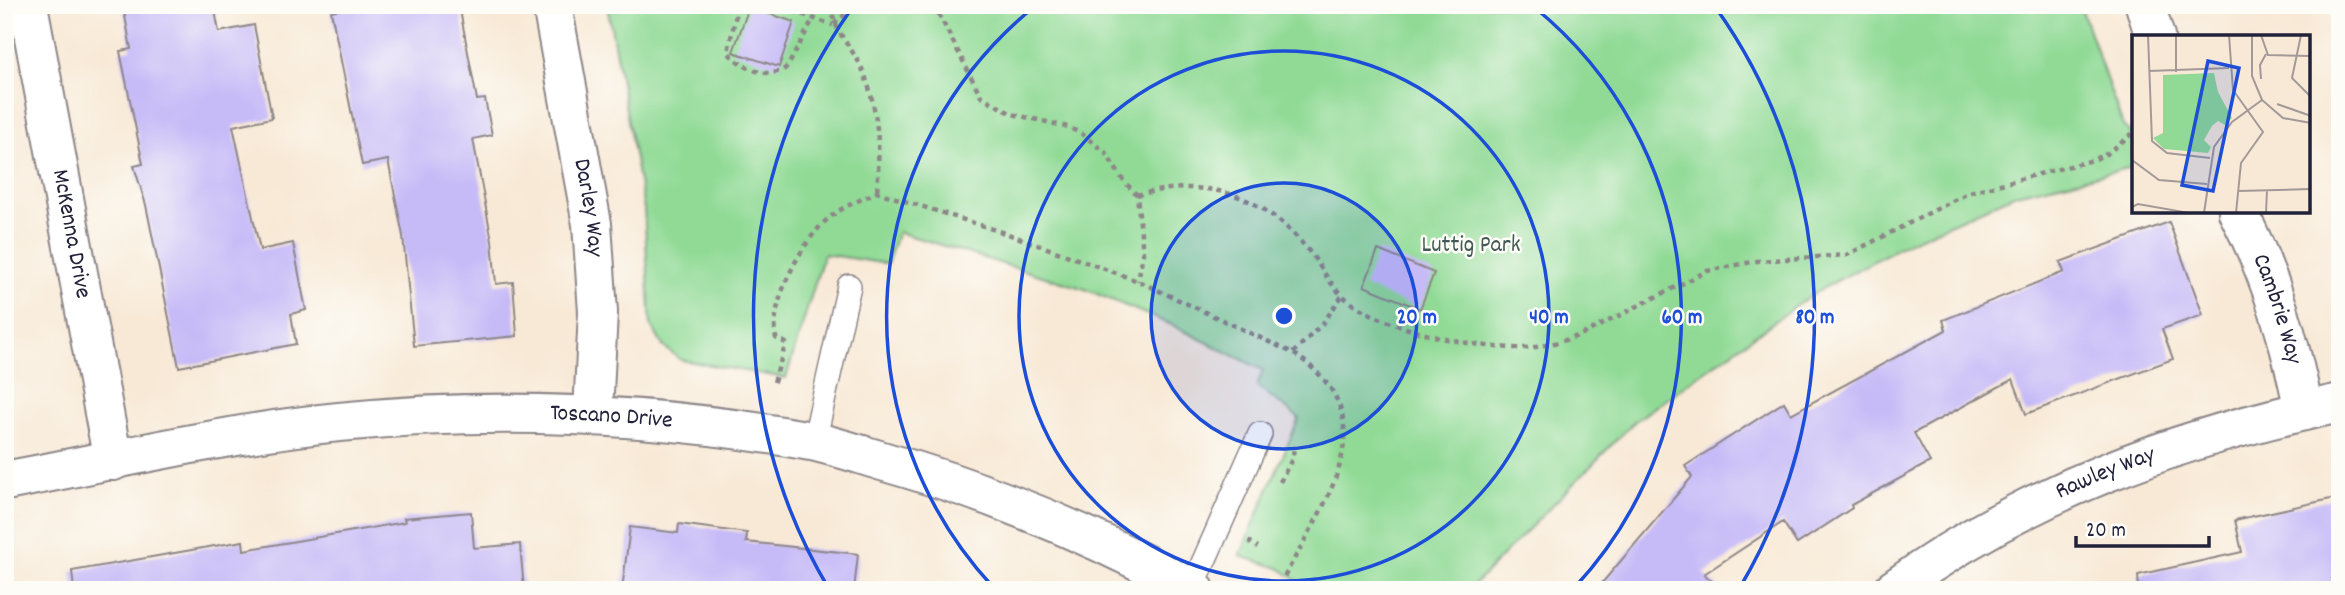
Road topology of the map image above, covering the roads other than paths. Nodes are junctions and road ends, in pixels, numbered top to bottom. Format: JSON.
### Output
{"nodes":[{"id":1,"x":29,"y":5,"type":"edge"},
{"id":2,"x":552,"y":5,"type":"edge"},
{"id":3,"x":2145,"y":5,"type":"edge"},
{"id":4,"x":2154,"y":35,"type":"edge"},
{"id":5,"x":2239,"y":214,"type":"edge"},
{"id":6,"x":849,"y":286,"type":"dead end"},
{"id":7,"x":2322,"y":407,"type":"edge"},
{"id":8,"x":593,"y":413,"type":"junction"},
{"id":9,"x":1260,"y":434,"type":"dead end"},
{"id":10,"x":814,"y":442,"type":"junction"},
{"id":11,"x":113,"y":461,"type":"junction"},
{"id":12,"x":5,"y":481,"type":"edge"},
{"id":13,"x":1194,"y":589,"type":"edge"},
{"id":14,"x":1893,"y":590,"type":"edge"}],
"edges":[{"from":1,"to":11,"type":"street","name":"McKenna Drive"},
{"from":2,"to":8,"type":"street","name":"Darley Way"},
{"from":3,"to":4,"type":"street"},
{"from":5,"to":7,"type":"street","name":"Cambrie Way"},
{"from":6,"to":10,"type":"lane"},
{"from":7,"to":14,"type":"street","name":"Rawley Way"},
{"from":8,"to":10,"type":"street","name":"Toscano Drive"},
{"from":8,"to":11,"type":"street","name":"Toscano Drive"},
{"from":9,"to":13,"type":"lane"},
{"from":10,"to":13,"type":"street","name":"Toscano Drive"},
{"from":11,"to":12,"type":"street","name":"Toscano Drive"}]}
